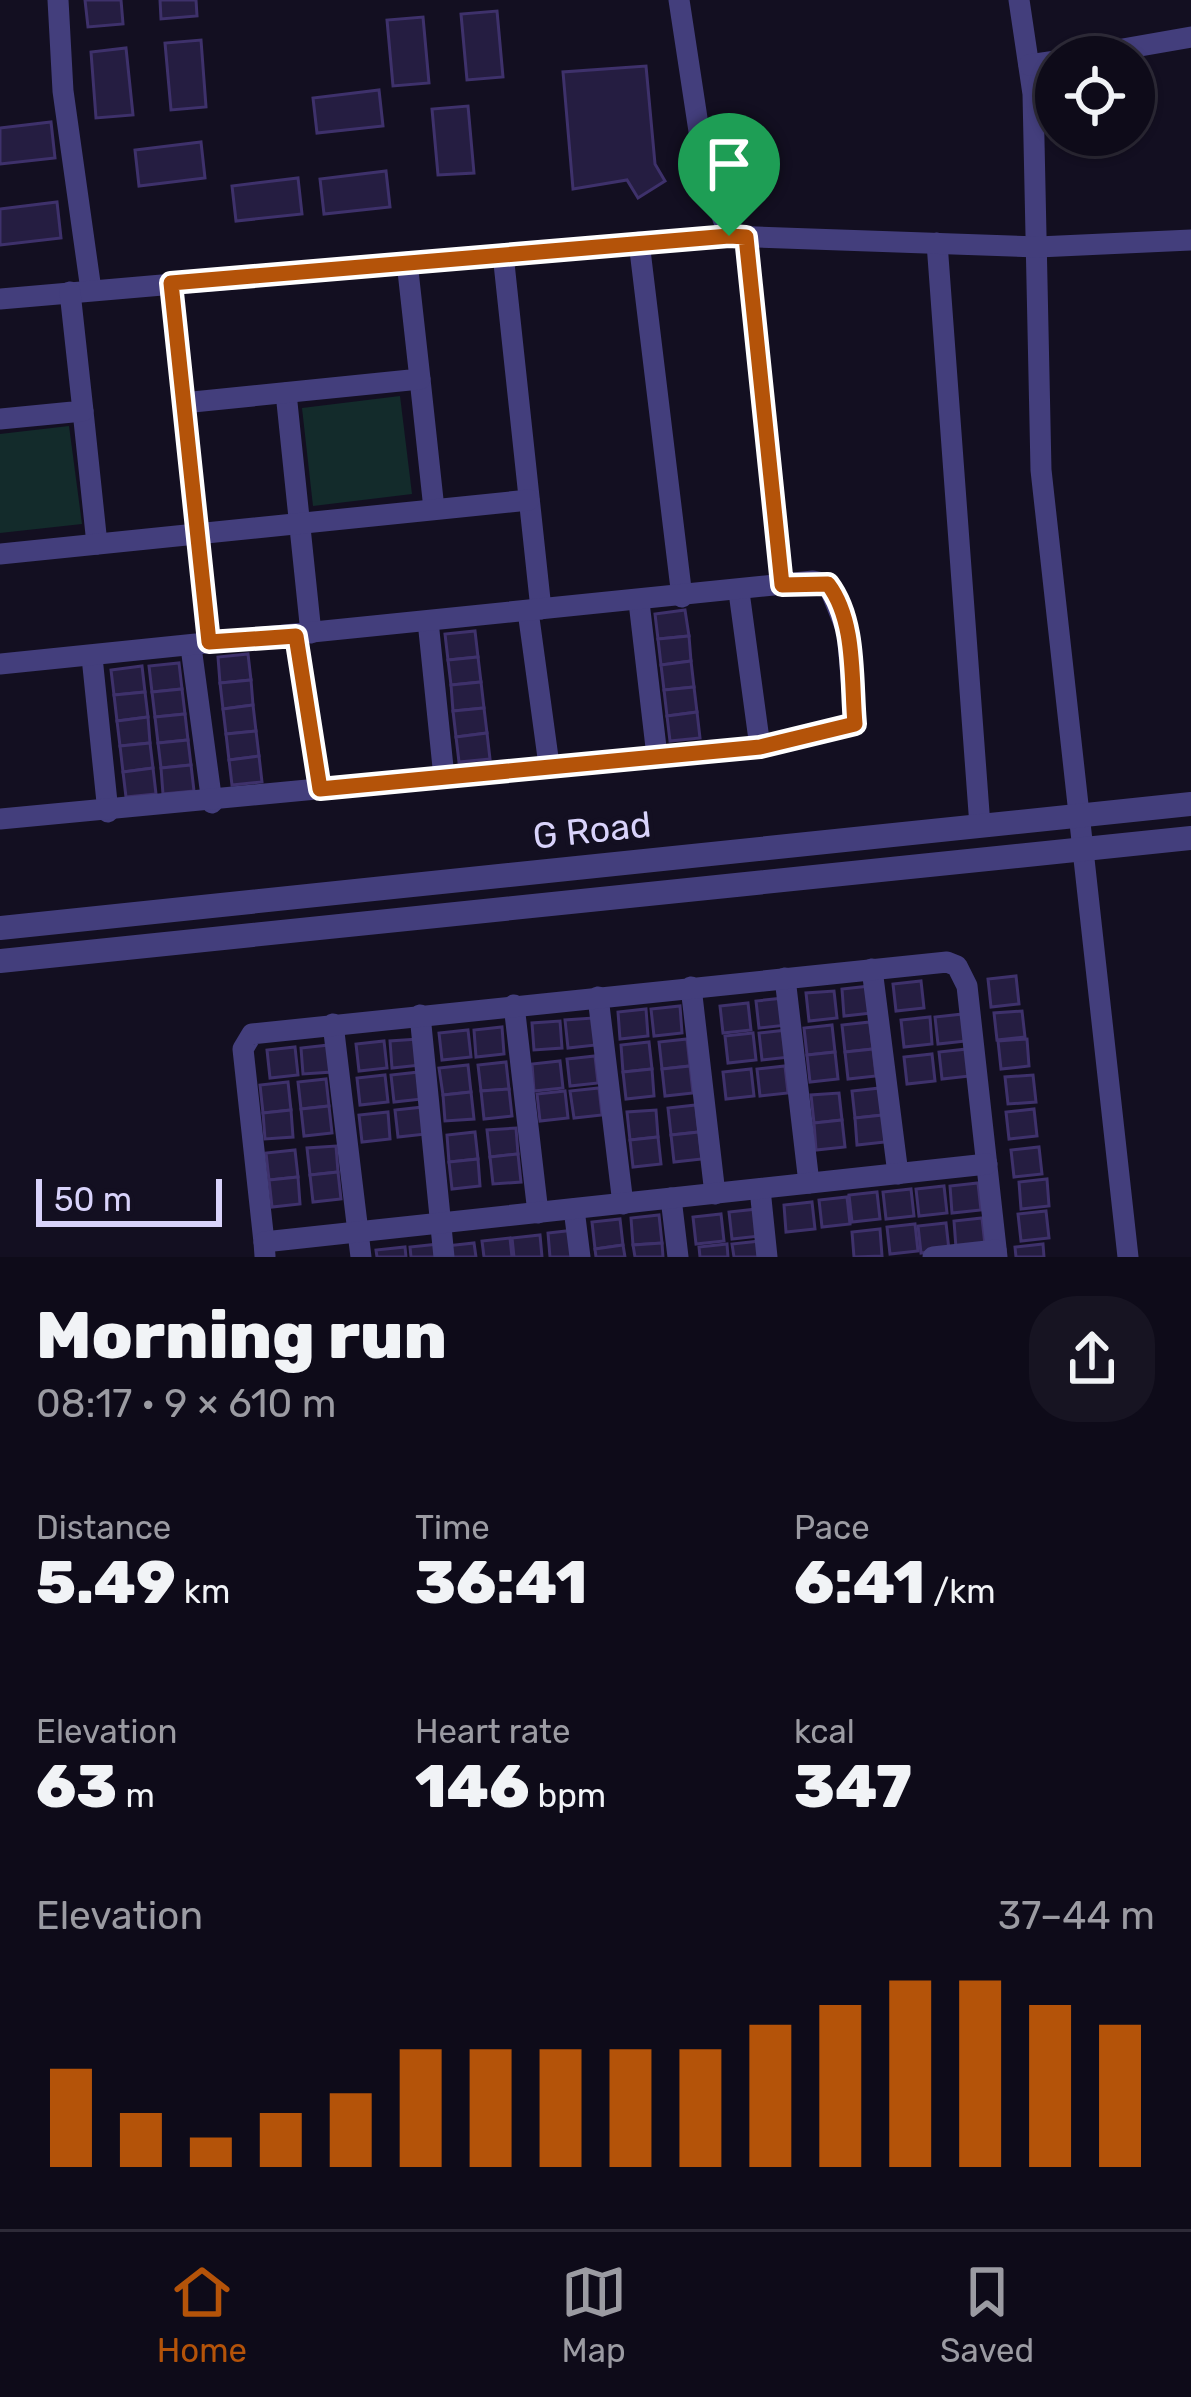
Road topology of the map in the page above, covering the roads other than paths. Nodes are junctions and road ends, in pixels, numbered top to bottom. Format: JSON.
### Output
{"nodes":[{"id":1,"x":58,"y":0,"type":"edge"},
{"id":2,"x":679,"y":0,"type":"edge"},
{"id":3,"x":1019,"y":0,"type":"edge"},
{"id":4,"x":1191,"y":37,"type":"edge"},
{"id":5,"x":1155,"y":43,"type":"edge"},
{"id":6,"x":1035,"y":64,"type":"edge"},
{"id":7,"x":1029,"y":65,"type":"junction"},
{"id":8,"x":737,"y":237,"type":"junction"},
{"id":9,"x":1191,"y":240,"type":"edge"},
{"id":10,"x":639,"y":242,"type":"junction"},
{"id":11,"x":937,"y":243,"type":"junction"},
{"id":12,"x":1038,"y":247,"type":"junction"},
{"id":13,"x":503,"y":254,"type":"junction"},
{"id":14,"x":407,"y":262,"type":"junction"},
{"id":15,"x":171,"y":283,"type":"junction"},
{"id":16,"x":81,"y":291,"type":"junction"},
{"id":17,"x":0,"y":299,"type":"edge"},
{"id":18,"x":420,"y":380,"type":"junction"},
{"id":19,"x":286,"y":393,"type":"junction"},
{"id":20,"x":183,"y":403,"type":"junction"},
{"id":21,"x":83,"y":411,"type":"junction"},
{"id":22,"x":0,"y":419,"type":"edge"},
{"id":23,"x":529,"y":500,"type":"junction"},
{"id":24,"x":434,"y":509,"type":"junction"},
{"id":25,"x":300,"y":523,"type":"junction"},
{"id":26,"x":197,"y":535,"type":"junction"},
{"id":27,"x":97,"y":544,"type":"junction"},
{"id":28,"x":0,"y":554,"type":"edge"},
{"id":29,"x":782,"y":585,"type":"junction"},
{"id":30,"x":739,"y":592,"type":"junction"},
{"id":31,"x":682,"y":598,"type":"junction"},
{"id":32,"x":639,"y":602,"type":"junction"},
{"id":33,"x":535,"y":610,"type":"junction"},
{"id":34,"x":428,"y":621,"type":"junction"},
{"id":35,"x":304,"y":634,"type":"junction"},
{"id":36,"x":200,"y":645,"type":"junction"},
{"id":37,"x":92,"y":658,"type":"junction"},
{"id":38,"x":0,"y":664,"type":"edge"},
{"id":39,"x":760,"y":747,"type":"junction"},
{"id":40,"x":657,"y":756,"type":"junction"},
{"id":41,"x":549,"y":765,"type":"junction"},
{"id":42,"x":444,"y":777,"type":"junction"},
{"id":43,"x":320,"y":789,"type":"junction"},
{"id":44,"x":212,"y":803,"type":"junction"},
{"id":45,"x":1191,"y":804,"type":"edge"},
{"id":46,"x":108,"y":812,"type":"junction"},
{"id":47,"x":1079,"y":816,"type":"junction"},
{"id":48,"x":0,"y":819,"type":"edge"},
{"id":49,"x":980,"y":826,"type":"junction"},
{"id":50,"x":1191,"y":838,"type":"edge"},
{"id":51,"x":1084,"y":850,"type":"junction"},
{"id":52,"x":0,"y":928,"type":"edge"},
{"id":53,"x":0,"y":961,"type":"edge"},
{"id":54,"x":872,"y":969,"type":"junction"},
{"id":55,"x":785,"y":978,"type":"junction"},
{"id":56,"x":691,"y":987,"type":"junction"},
{"id":57,"x":598,"y":997,"type":"junction"},
{"id":58,"x":514,"y":1005,"type":"junction"},
{"id":59,"x":420,"y":1015,"type":"junction"},
{"id":60,"x":333,"y":1024,"type":"junction"},
{"id":61,"x":987,"y":1164,"type":"junction"},
{"id":62,"x":898,"y":1174,"type":"junction"},
{"id":63,"x":809,"y":1184,"type":"junction"},
{"id":64,"x":760,"y":1189,"type":"junction"},
{"id":65,"x":715,"y":1194,"type":"junction"},
{"id":66,"x":671,"y":1198,"type":"junction"},
{"id":67,"x":623,"y":1204,"type":"junction"},
{"id":68,"x":574,"y":1209,"type":"junction"},
{"id":69,"x":538,"y":1213,"type":"junction"},
{"id":70,"x":441,"y":1223,"type":"junction"},
{"id":71,"x":358,"y":1232,"type":"junction"},
{"id":72,"x":265,"y":1250,"type":"edge"},
{"id":73,"x":997,"y":1254,"type":"edge"},
{"id":74,"x":361,"y":1257,"type":"edge"},
{"id":75,"x":445,"y":1257,"type":"edge"},
{"id":76,"x":580,"y":1257,"type":"edge"},
{"id":77,"x":678,"y":1257,"type":"edge"},
{"id":78,"x":767,"y":1257,"type":"edge"},
{"id":79,"x":933,"y":1257,"type":"edge"},
{"id":80,"x":1128,"y":1257,"type":"edge"}],
"edges":[{"from":1,"to":16,"type":"street"},
{"from":2,"to":8,"type":"street"},
{"from":3,"to":7,"type":"street"},
{"from":4,"to":5,"type":"street"},
{"from":6,"to":7,"type":"street"},
{"from":7,"to":12,"type":"street"},
{"from":8,"to":10,"type":"street"},
{"from":8,"to":11,"type":"street"},
{"from":8,"to":29,"type":"street"},
{"from":9,"to":12,"type":"street"},
{"from":10,"to":13,"type":"street"},
{"from":10,"to":31,"type":"street"},
{"from":11,"to":12,"type":"street"},
{"from":11,"to":49,"type":"street"},
{"from":12,"to":47,"type":"street"},
{"from":13,"to":14,"type":"street"},
{"from":13,"to":23,"type":"street"},
{"from":14,"to":15,"type":"street"},
{"from":14,"to":18,"type":"street"},
{"from":15,"to":16,"type":"street"},
{"from":15,"to":20,"type":"street"},
{"from":16,"to":17,"type":"street"},
{"from":16,"to":21,"type":"street"},
{"from":18,"to":19,"type":"street"},
{"from":18,"to":24,"type":"street"},
{"from":19,"to":20,"type":"street"},
{"from":19,"to":25,"type":"street"},
{"from":20,"to":26,"type":"street"},
{"from":21,"to":22,"type":"street"},
{"from":21,"to":27,"type":"street"},
{"from":23,"to":24,"type":"street"},
{"from":23,"to":33,"type":"street"},
{"from":24,"to":25,"type":"street"},
{"from":25,"to":26,"type":"street"},
{"from":25,"to":35,"type":"street"},
{"from":26,"to":27,"type":"street"},
{"from":26,"to":36,"type":"street"},
{"from":27,"to":28,"type":"street"},
{"from":29,"to":30,"type":"street"},
{"from":29,"to":39,"type":"street"},
{"from":30,"to":31,"type":"street"},
{"from":30,"to":39,"type":"street"},
{"from":31,"to":32,"type":"street"},
{"from":32,"to":33,"type":"street"},
{"from":32,"to":40,"type":"street"},
{"from":33,"to":34,"type":"street"},
{"from":33,"to":41,"type":"street"},
{"from":34,"to":35,"type":"street"},
{"from":34,"to":42,"type":"street"},
{"from":35,"to":36,"type":"street"},
{"from":35,"to":43,"type":"street"},
{"from":36,"to":37,"type":"street"},
{"from":36,"to":44,"type":"street"},
{"from":37,"to":38,"type":"street"},
{"from":37,"to":46,"type":"street"},
{"from":39,"to":40,"type":"street"},
{"from":40,"to":41,"type":"street"},
{"from":41,"to":42,"type":"street"},
{"from":42,"to":43,"type":"street"},
{"from":43,"to":44,"type":"street"},
{"from":44,"to":46,"type":"street"},
{"from":45,"to":47,"type":"street","name":"G Road"},
{"from":46,"to":48,"type":"street"},
{"from":47,"to":49,"type":"street","name":"G Road"},
{"from":47,"to":51,"type":"street"},
{"from":49,"to":52,"type":"street","name":"G Road"},
{"from":50,"to":51,"type":"street","name":"G Road"},
{"from":51,"to":53,"type":"street","name":"G Road"},
{"from":51,"to":80,"type":"street"},
{"from":54,"to":55,"type":"street"},
{"from":54,"to":61,"type":"street"},
{"from":54,"to":62,"type":"street"},
{"from":55,"to":56,"type":"street"},
{"from":55,"to":63,"type":"street"},
{"from":56,"to":57,"type":"street"},
{"from":56,"to":65,"type":"street"},
{"from":57,"to":58,"type":"street"},
{"from":57,"to":67,"type":"street"},
{"from":58,"to":59,"type":"street"},
{"from":58,"to":69,"type":"street"},
{"from":59,"to":60,"type":"street"},
{"from":59,"to":70,"type":"street"},
{"from":60,"to":71,"type":"street"},
{"from":60,"to":72,"type":"street"},
{"from":61,"to":62,"type":"street"},
{"from":61,"to":73,"type":"street"},
{"from":62,"to":63,"type":"street"},
{"from":63,"to":64,"type":"street"},
{"from":64,"to":65,"type":"street"},
{"from":64,"to":78,"type":"street"},
{"from":65,"to":66,"type":"street"},
{"from":66,"to":67,"type":"street"},
{"from":66,"to":77,"type":"street"},
{"from":67,"to":68,"type":"street"},
{"from":68,"to":69,"type":"street"},
{"from":68,"to":76,"type":"street"},
{"from":69,"to":70,"type":"street"},
{"from":70,"to":71,"type":"street"},
{"from":70,"to":75,"type":"street"},
{"from":71,"to":72,"type":"street"},
{"from":71,"to":74,"type":"street"},
{"from":73,"to":79,"type":"street"}]}
